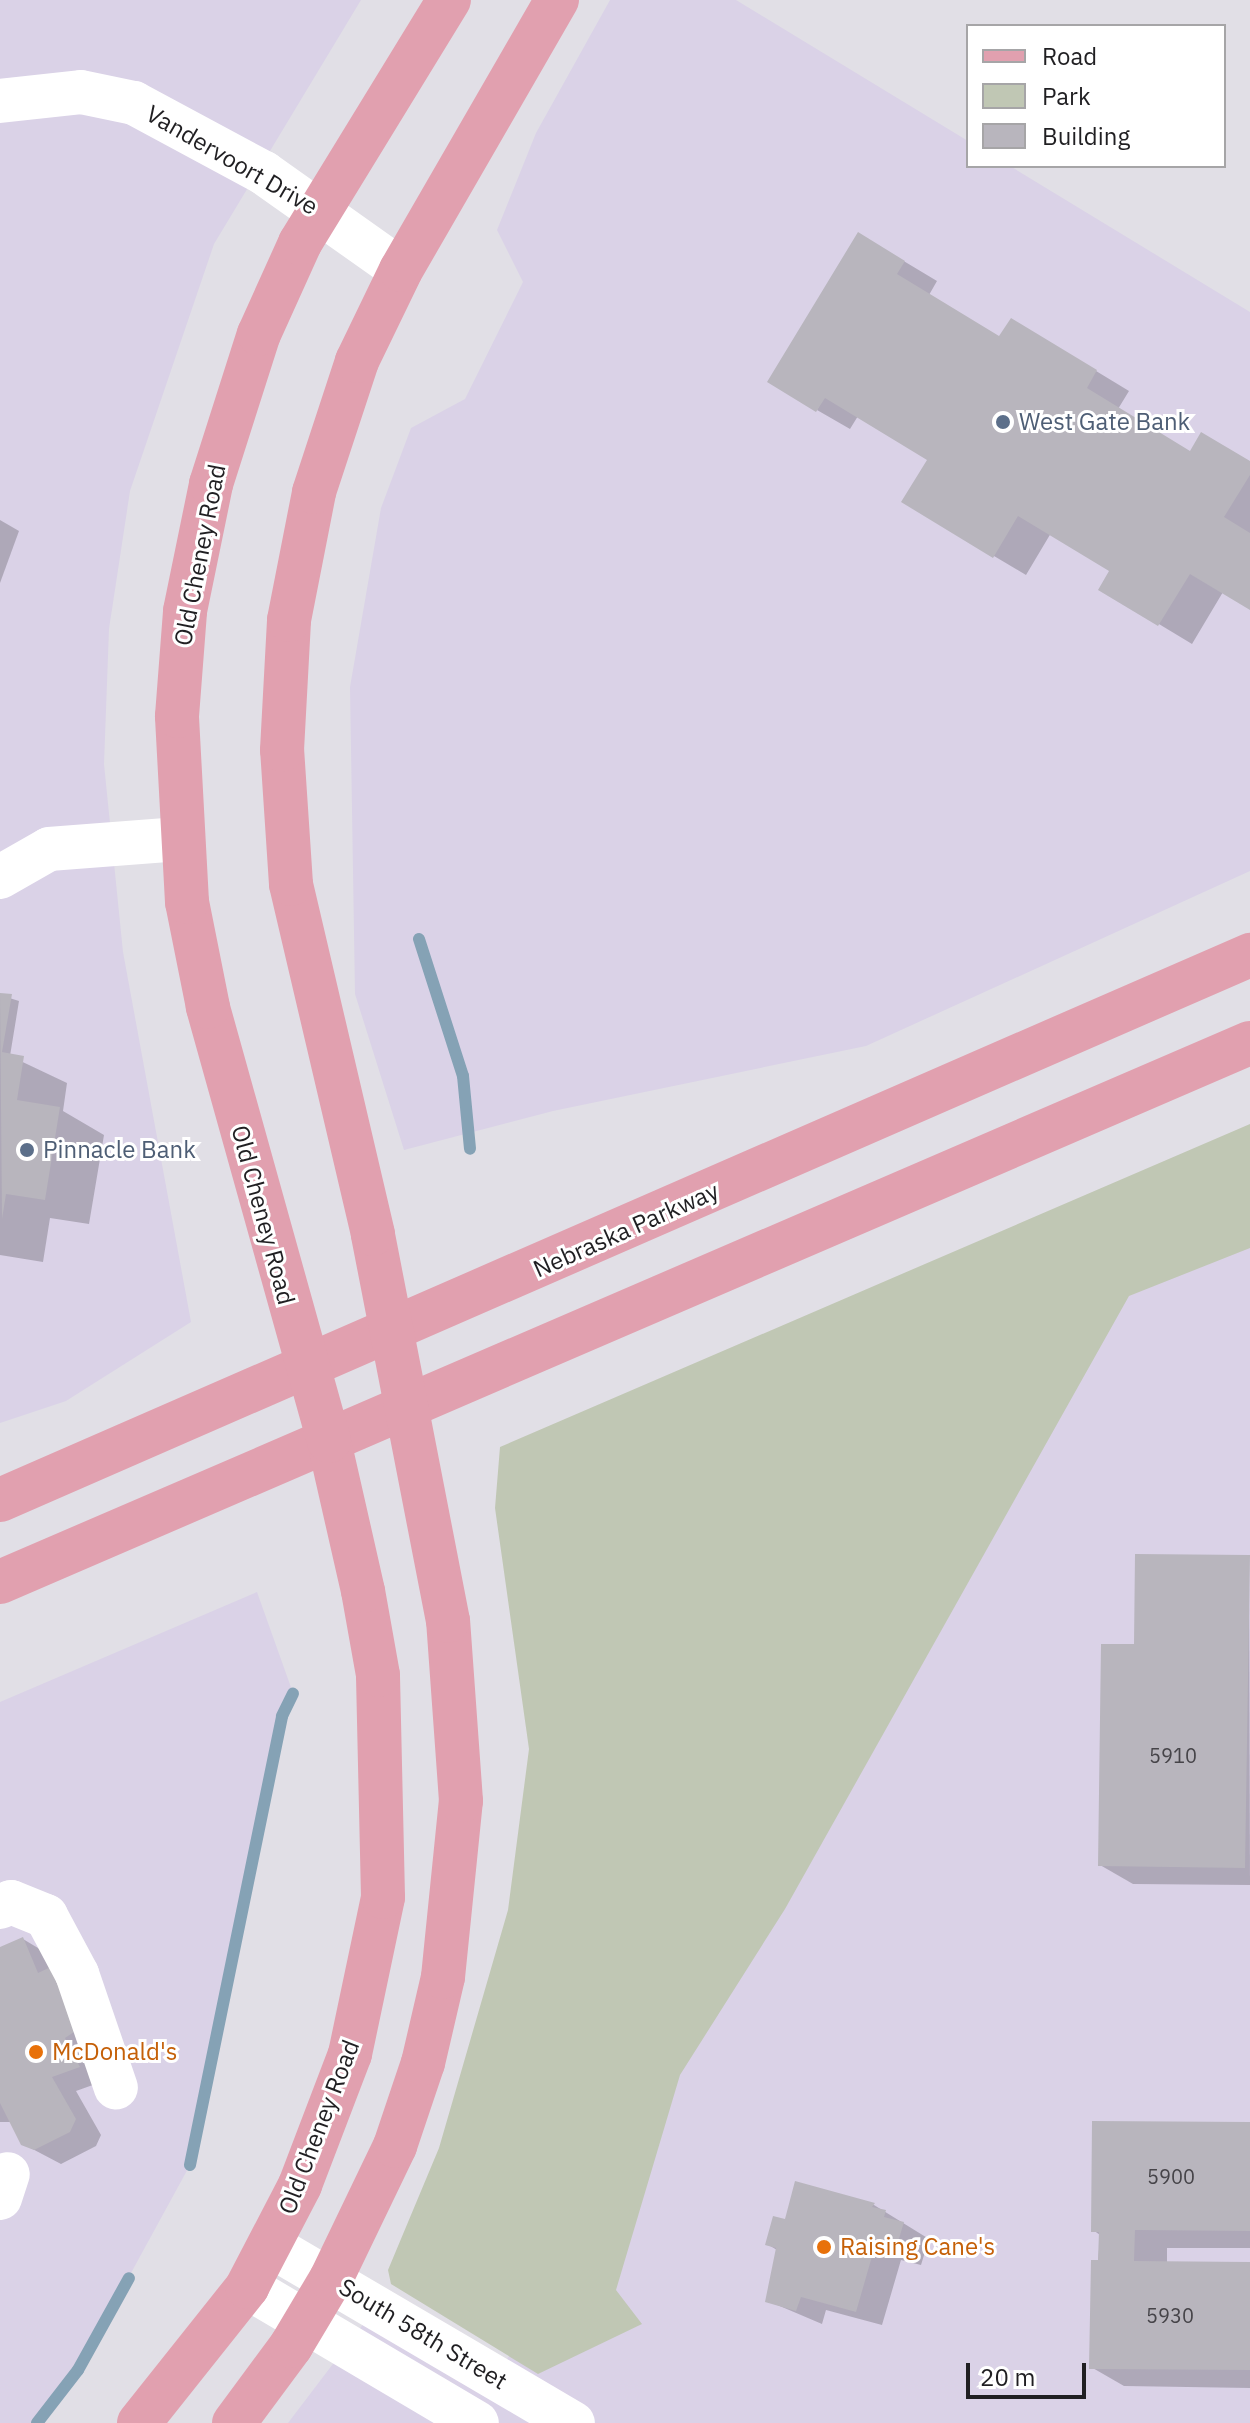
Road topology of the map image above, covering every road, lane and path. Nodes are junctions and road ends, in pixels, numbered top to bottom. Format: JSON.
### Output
{"nodes":[{"id":1,"x":449,"y":0,"type":"edge"},
{"id":2,"x":557,"y":0,"type":"edge"},
{"id":3,"x":0,"y":101,"type":"edge"},
{"id":4,"x":320,"y":210,"type":"junction"},
{"id":5,"x":401,"y":270,"type":"junction"},
{"id":6,"x":180,"y":839,"type":"junction"},
{"id":7,"x":0,"y":877,"type":"edge"},
{"id":8,"x":1250,"y":955,"type":"edge"},
{"id":9,"x":1250,"y":1043,"type":"edge"},
{"id":10,"x":393,"y":1333,"type":"junction"},
{"id":11,"x":305,"y":1369,"type":"junction"},
{"id":12,"x":408,"y":1409,"type":"junction"},
{"id":13,"x":329,"y":1441,"type":"junction"},
{"id":14,"x":0,"y":1500,"type":"edge"},
{"id":15,"x":0,"y":1582,"type":"edge"},
{"id":16,"x":0,"y":1907,"type":"edge"},
{"id":17,"x":116,"y":2088,"type":"dead end"},
{"id":18,"x":271,"y":2246,"type":"junction"},
{"id":19,"x":331,"y":2279,"type":"junction"},
{"id":20,"x":247,"y":2287,"type":"junction"},
{"id":21,"x":307,"y":2321,"type":"junction"},
{"id":22,"x":139,"y":2423,"type":"edge"},
{"id":23,"x":234,"y":2423,"type":"edge"},
{"id":24,"x":477,"y":2423,"type":"edge"},
{"id":25,"x":573,"y":2423,"type":"edge"}],
"edges":[{"from":1,"to":4,"type":"main road","name":"Old Cheney Road"},
{"from":2,"to":5,"type":"main road"},
{"from":3,"to":4,"type":"lane","name":"Vandervoort Drive"},
{"from":4,"to":5,"type":"lane","name":"Vandervoort Drive"},
{"from":4,"to":6,"type":"main road","name":"Old Cheney Road"},
{"from":5,"to":10,"type":"main road"},
{"from":6,"to":7,"type":"lane"},
{"from":6,"to":11,"type":"main road","name":"Old Cheney Road"},
{"from":8,"to":10,"type":"main road","name":"Nebraska Parkway"},
{"from":9,"to":12,"type":"main road"},
{"from":10,"to":11,"type":"main road","name":"Nebraska Parkway"},
{"from":10,"to":12,"type":"main road"},
{"from":11,"to":13,"type":"main road","name":"Old Cheney Road"},
{"from":11,"to":14,"type":"main road","name":"Nebraska Parkway"},
{"from":12,"to":13,"type":"main road"},
{"from":12,"to":19,"type":"main road"},
{"from":13,"to":15,"type":"main road"},
{"from":13,"to":18,"type":"main road","name":"Old Cheney Road"},
{"from":16,"to":17,"type":"lane"},
{"from":18,"to":19,"type":"lane","name":"South 58th Street"},
{"from":18,"to":20,"type":"main road","name":"Old Cheney Road"},
{"from":19,"to":21,"type":"main road"},
{"from":19,"to":25,"type":"lane","name":"South 58th Street"},
{"from":20,"to":21,"type":"lane","name":"South 58th Street"},
{"from":20,"to":22,"type":"main road","name":"Old Cheney Road"},
{"from":21,"to":23,"type":"main road"},
{"from":21,"to":24,"type":"lane","name":"South 58th Street"}]}
